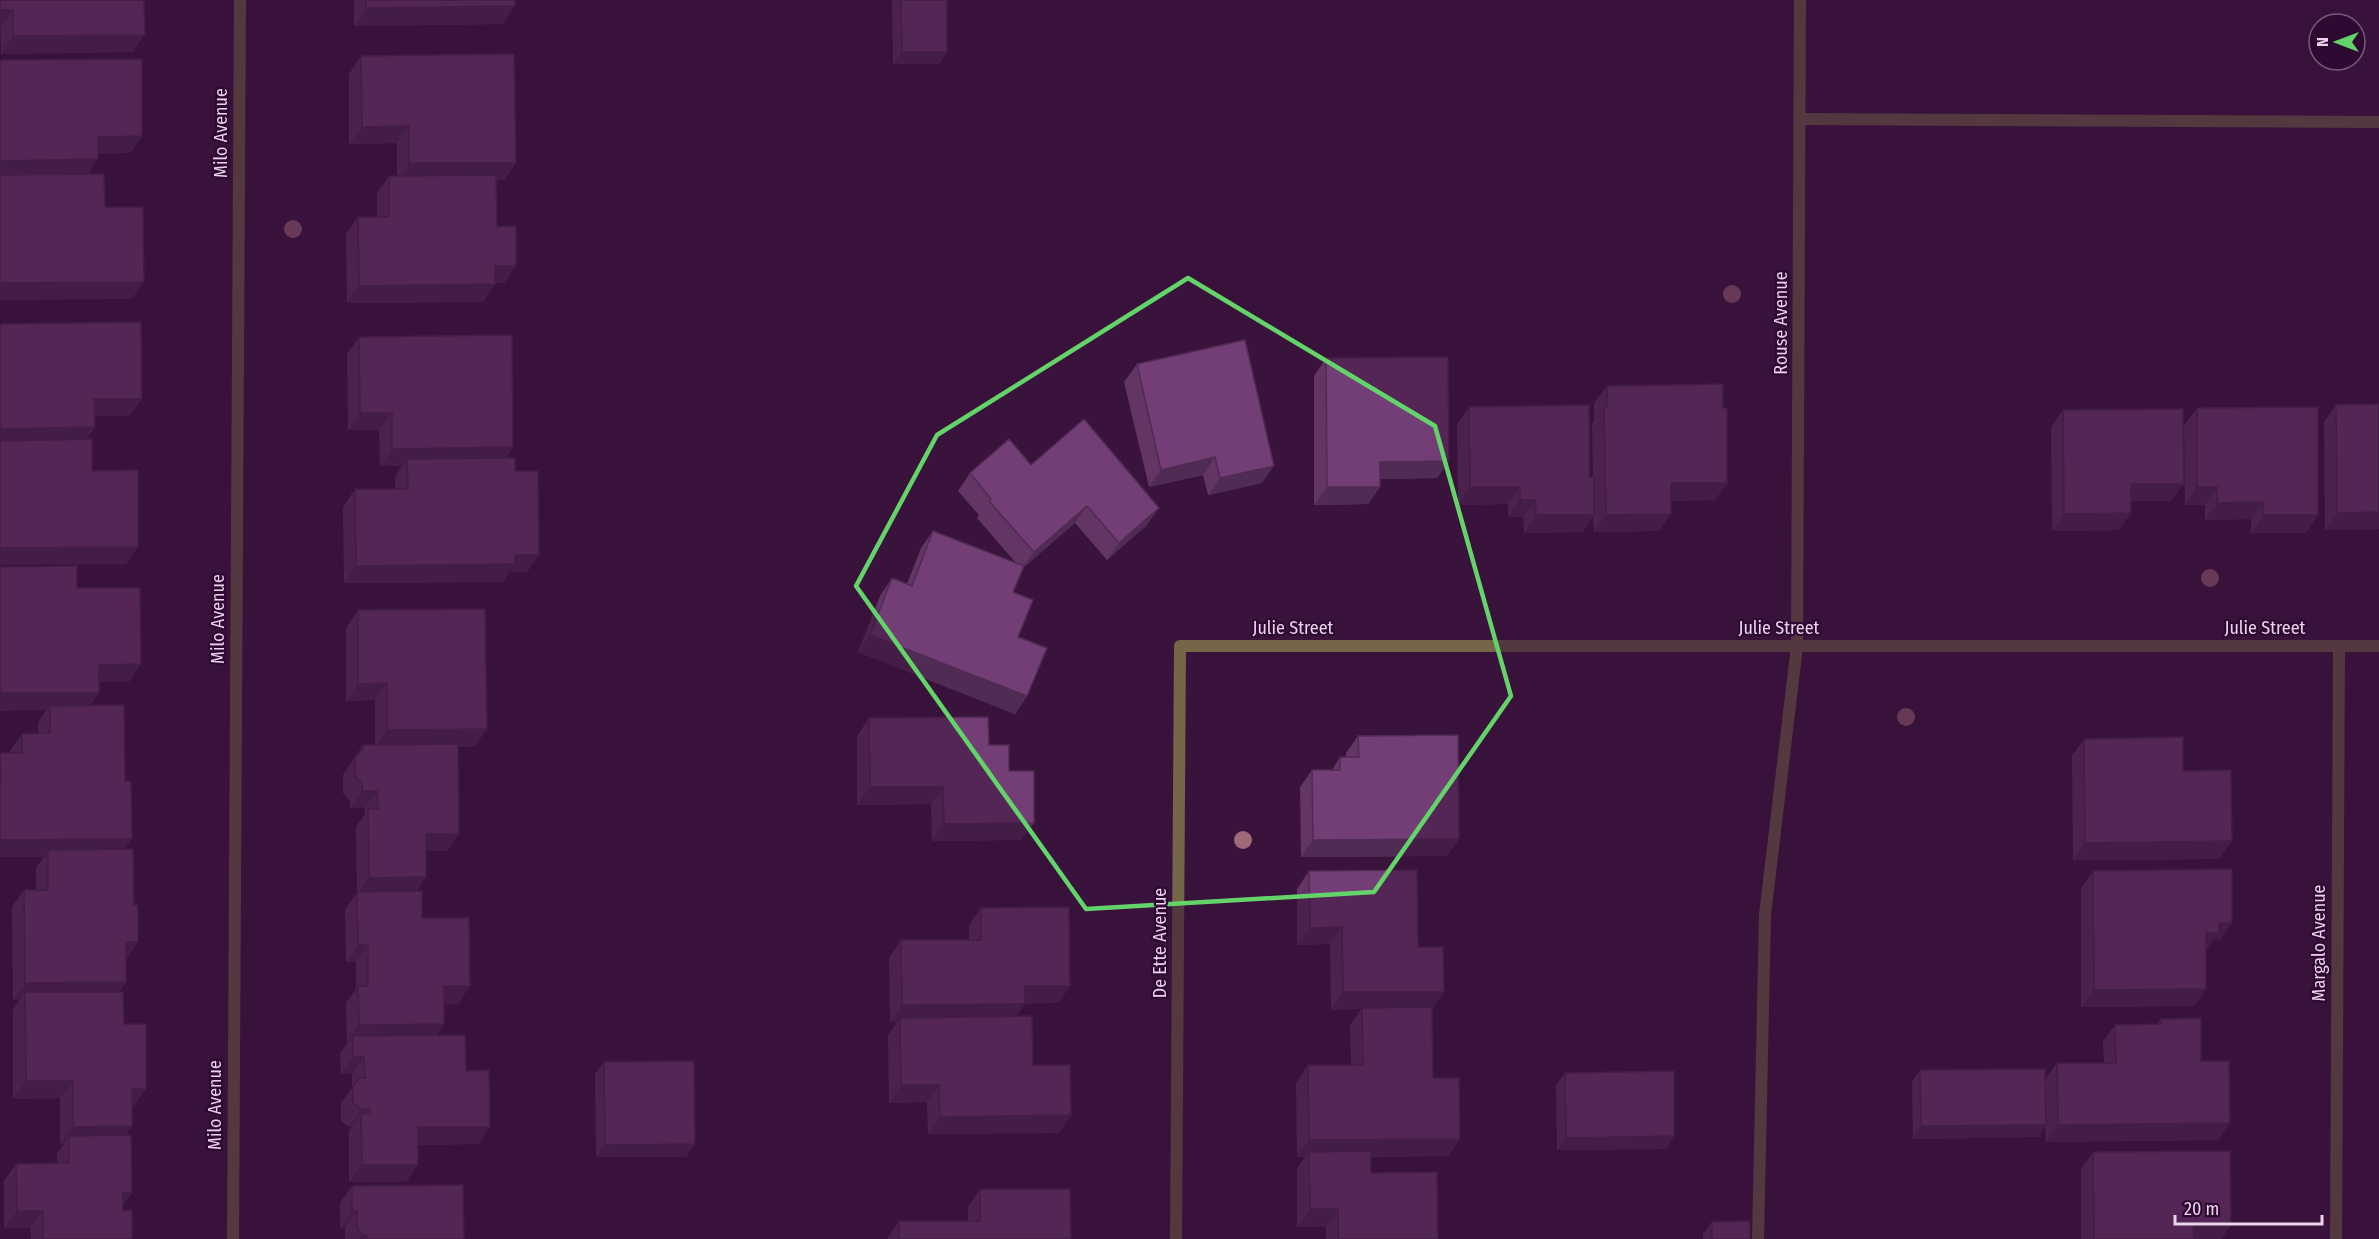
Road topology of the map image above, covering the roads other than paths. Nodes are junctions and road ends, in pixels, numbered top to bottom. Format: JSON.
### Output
{"nodes":[{"id":1,"x":240,"y":0,"type":"edge"},
{"id":2,"x":1800,"y":0,"type":"edge"},
{"id":3,"x":1800,"y":119,"type":"junction"},
{"id":4,"x":2379,"y":123,"type":"edge"},
{"id":5,"x":1180,"y":646,"type":"joint"},
{"id":6,"x":1797,"y":646,"type":"junction"},
{"id":7,"x":2339,"y":646,"type":"junction"},
{"id":8,"x":2379,"y":646,"type":"edge"},
{"id":9,"x":233,"y":1239,"type":"edge"},
{"id":10,"x":1176,"y":1239,"type":"edge"},
{"id":11,"x":1758,"y":1239,"type":"edge"},
{"id":12,"x":2336,"y":1239,"type":"edge"}],
"edges":[{"from":1,"to":9,"type":"street","name":"Milo Avenue"},
{"from":2,"to":3,"type":"street","name":"Rouse Avenue"},
{"from":3,"to":4,"type":"street"},
{"from":3,"to":6,"type":"street","name":"Rouse Avenue"},
{"from":5,"to":6,"type":"street","name":"Julie Street"},
{"from":5,"to":10,"type":"street","name":"De Ette Avenue"},
{"from":6,"to":7,"type":"street","name":"Julie Street"},
{"from":6,"to":11,"type":"street","name":"Rouse Avenue"},
{"from":7,"to":8,"type":"street","name":"Julie Street"},
{"from":7,"to":12,"type":"street","name":"Margalo Avenue"}]}
